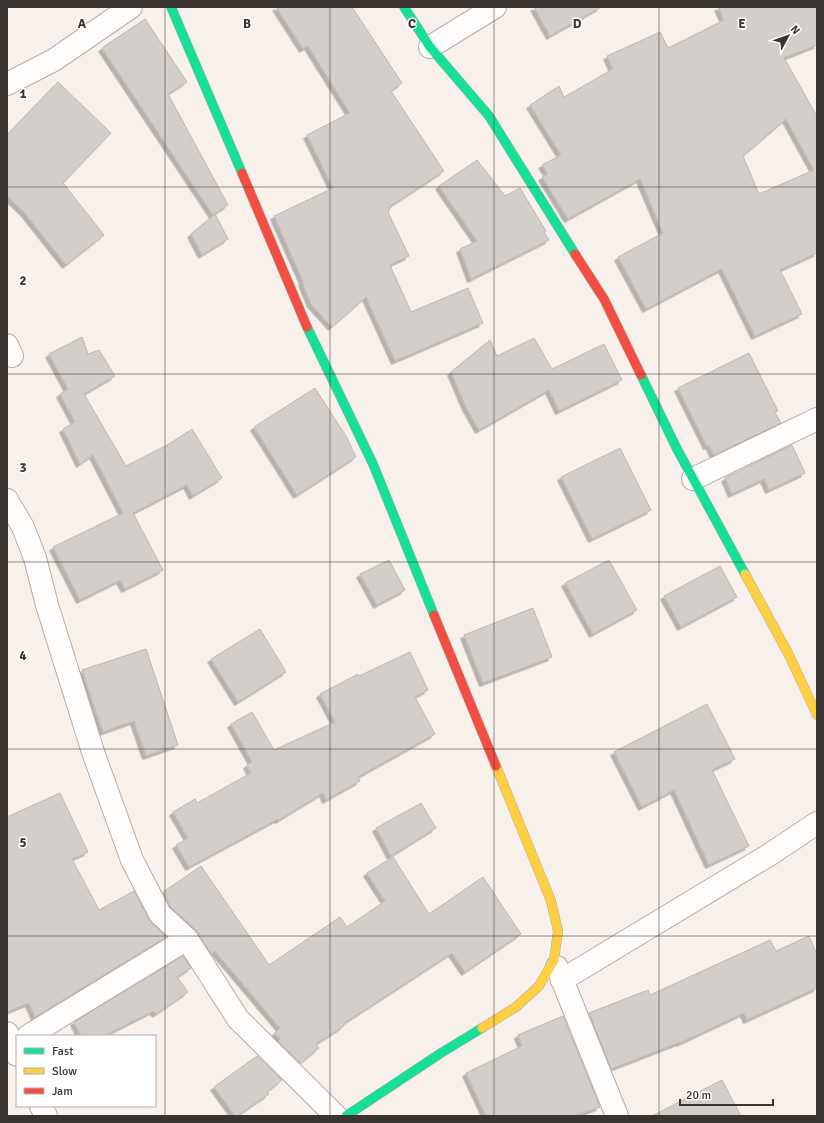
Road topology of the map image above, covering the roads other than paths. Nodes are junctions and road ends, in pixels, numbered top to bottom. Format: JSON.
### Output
{"nodes":[{"id":1,"x":131,"y":7,"type":"edge"},
{"id":2,"x":171,"y":7,"type":"edge"},
{"id":3,"x":404,"y":7,"type":"edge"},
{"id":4,"x":495,"y":7,"type":"edge"},
{"id":5,"x":430,"y":47,"type":"junction"},
{"id":6,"x":7,"y":84,"type":"edge"},
{"id":7,"x":817,"y":419,"type":"edge"},
{"id":8,"x":693,"y":479,"type":"junction"},
{"id":9,"x":7,"y":500,"type":"edge"},
{"id":10,"x":15,"y":530,"type":"edge"},
{"id":11,"x":817,"y":716,"type":"edge"},
{"id":12,"x":817,"y":823,"type":"edge"},
{"id":13,"x":187,"y":939,"type":"junction"},
{"id":14,"x":554,"y":960,"type":"junction"},
{"id":15,"x":562,"y":980,"type":"junction"},
{"id":16,"x":28,"y":1035,"type":"edge"},
{"id":17,"x":42,"y":1107,"type":"edge"},
{"id":18,"x":46,"y":1116,"type":"edge"},
{"id":19,"x":336,"y":1116,"type":"edge"},
{"id":20,"x":346,"y":1116,"type":"edge"},
{"id":21,"x":617,"y":1116,"type":"edge"}],
"edges":[{"from":1,"to":6,"type":"street"},
{"from":2,"to":14,"type":"main road"},
{"from":3,"to":5,"type":"main road"},
{"from":4,"to":5,"type":"street"},
{"from":5,"to":8,"type":"main road"},
{"from":7,"to":8,"type":"street"},
{"from":8,"to":11,"type":"main road"},
{"from":9,"to":10,"type":"street"},
{"from":10,"to":13,"type":"street"},
{"from":12,"to":15,"type":"street"},
{"from":13,"to":16,"type":"street"},
{"from":13,"to":19,"type":"street"},
{"from":14,"to":15,"type":"street"},
{"from":14,"to":20,"type":"main road"},
{"from":15,"to":21,"type":"street"},
{"from":17,"to":18,"type":"street"}]}
